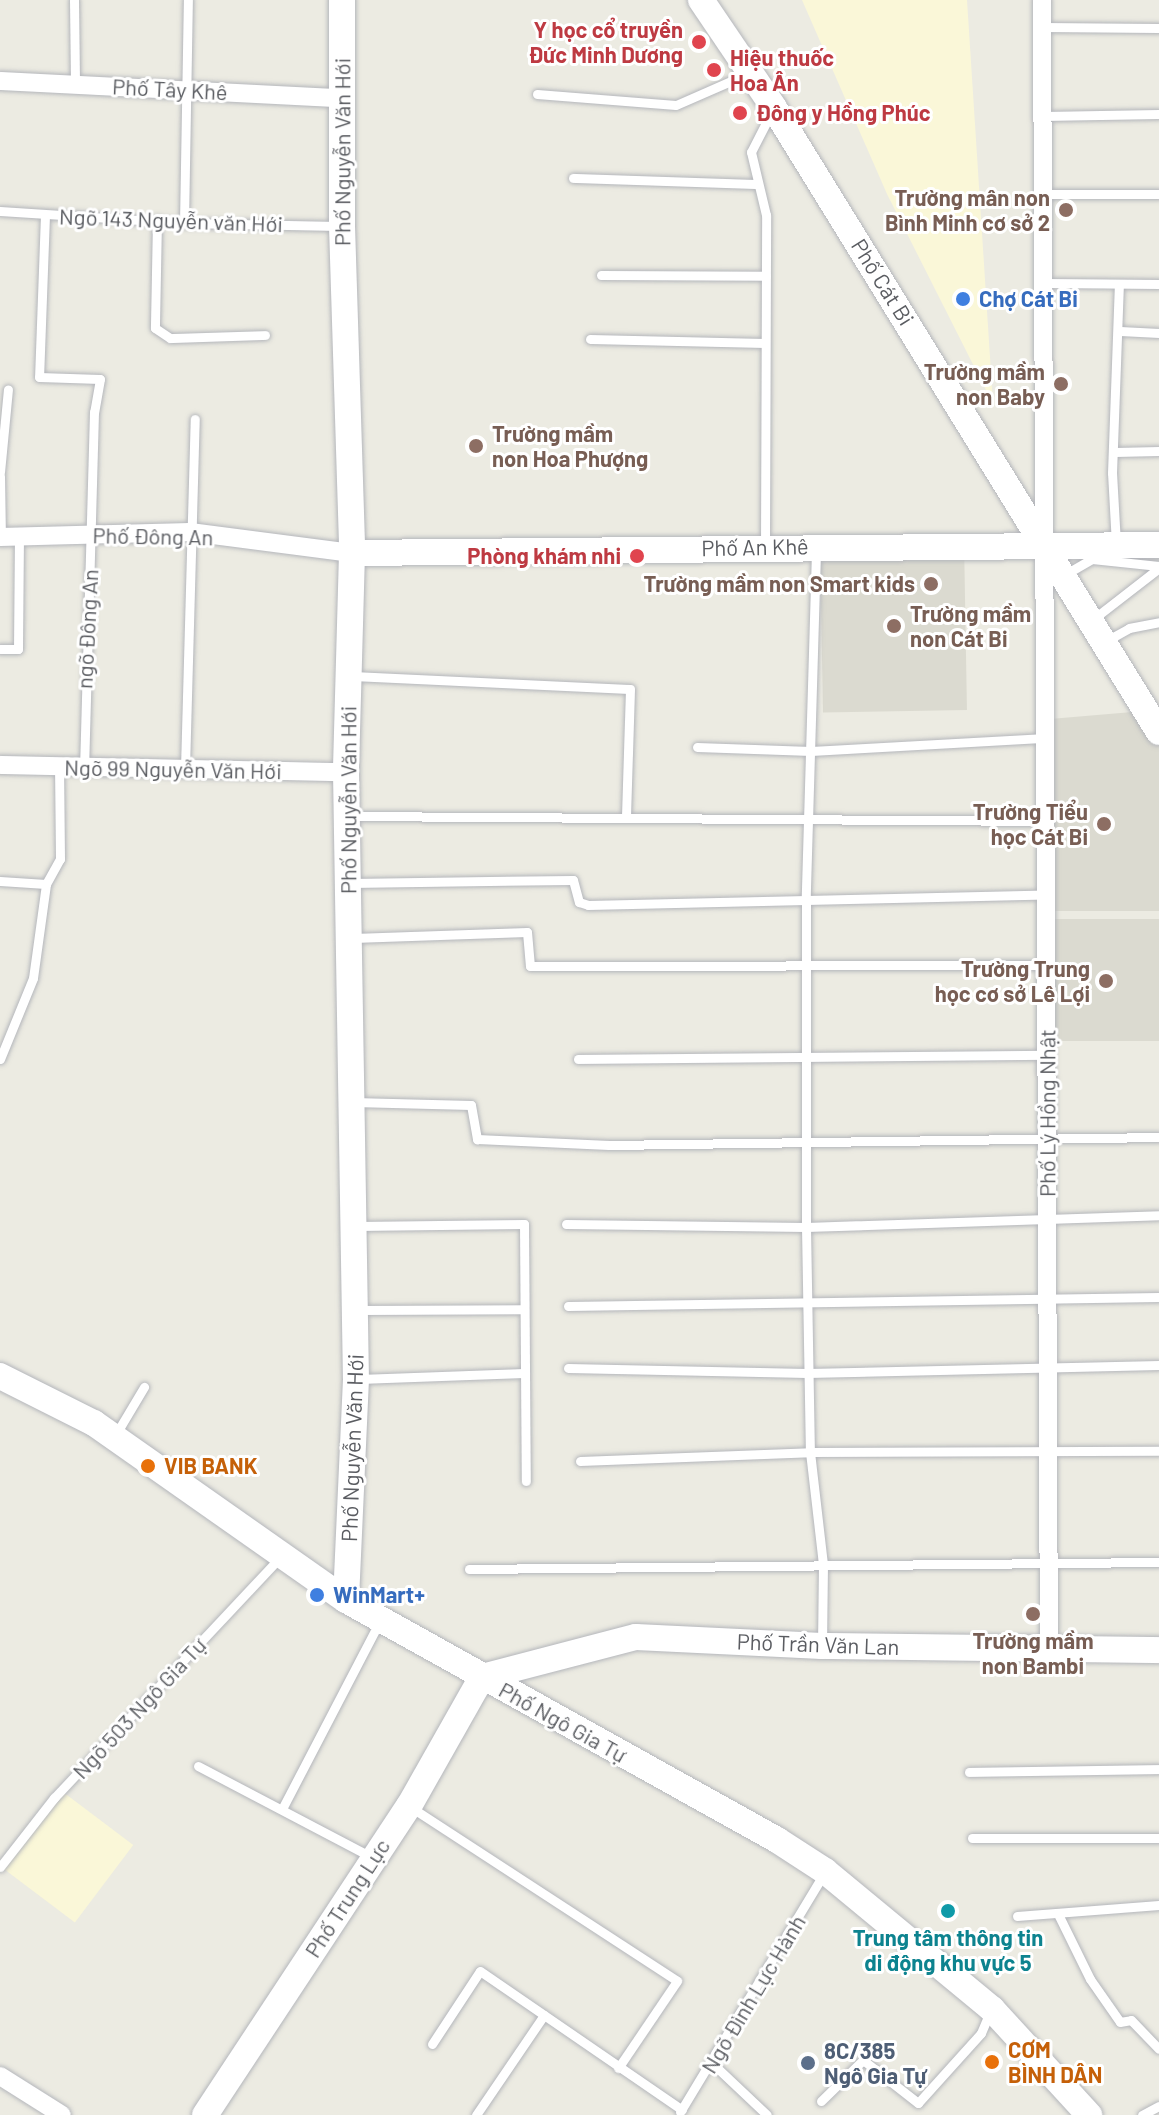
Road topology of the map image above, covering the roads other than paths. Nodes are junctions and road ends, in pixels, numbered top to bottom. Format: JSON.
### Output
{"nodes":[{"id":1,"x":74,"y":0,"type":"edge"},
{"id":2,"x":188,"y":0,"type":"edge"},
{"id":3,"x":342,"y":0,"type":"edge"},
{"id":4,"x":701,"y":0,"type":"edge"},
{"id":5,"x":1042,"y":0,"type":"edge"},
{"id":6,"x":1042,"y":27,"type":"junction"},
{"id":7,"x":1159,"y":28,"type":"edge"},
{"id":8,"x":752,"y":72,"type":"junction"},
{"id":9,"x":0,"y":81,"type":"edge"},
{"id":10,"x":75,"y":85,"type":"junction"},
{"id":11,"x":188,"y":90,"type":"junction"},
{"id":12,"x":537,"y":94,"type":"dead end"},
{"id":13,"x":341,"y":98,"type":"junction"},
{"id":14,"x":774,"y":108,"type":"junction"},
{"id":15,"x":1159,"y":114,"type":"edge"},
{"id":16,"x":1043,"y":116,"type":"junction"},
{"id":17,"x":573,"y":178,"type":"dead end"},
{"id":18,"x":758,"y":184,"type":"junction"},
{"id":19,"x":1043,"y":194,"type":"junction"},
{"id":20,"x":1159,"y":194,"type":"edge"},
{"id":21,"x":0,"y":211,"type":"edge"},
{"id":22,"x":45,"y":215,"type":"junction"},
{"id":23,"x":157,"y":220,"type":"junction"},
{"id":24,"x":184,"y":223,"type":"junction"},
{"id":25,"x":342,"y":226,"type":"junction"},
{"id":26,"x":601,"y":275,"type":"dead end"},
{"id":27,"x":766,"y":276,"type":"junction"},
{"id":28,"x":1044,"y":283,"type":"junction"},
{"id":29,"x":1119,"y":284,"type":"junction"},
{"id":30,"x":1159,"y":284,"type":"edge"},
{"id":31,"x":1120,"y":331,"type":"junction"},
{"id":32,"x":1159,"y":333,"type":"edge"},
{"id":33,"x":265,"y":335,"type":"dead end"},
{"id":34,"x":590,"y":339,"type":"dead end"},
{"id":35,"x":765,"y":343,"type":"junction"},
{"id":36,"x":8,"y":389,"type":"dead end"},
{"id":37,"x":195,"y":419,"type":"dead end"},
{"id":38,"x":1159,"y":451,"type":"edge"},
{"id":39,"x":1115,"y":452,"type":"junction"},
{"id":40,"x":0,"y":474,"type":"edge"},
{"id":41,"x":190,"y":532,"type":"junction"},
{"id":42,"x":93,"y":535,"type":"junction"},
{"id":43,"x":7,"y":536,"type":"edge"},
{"id":44,"x":1045,"y":543,"type":"junction"},
{"id":45,"x":1116,"y":544,"type":"junction"},
{"id":46,"x":1159,"y":545,"type":"edge"},
{"id":47,"x":816,"y":546,"type":"junction"},
{"id":48,"x":765,"y":547,"type":"junction"},
{"id":49,"x":352,"y":553,"type":"junction"},
{"id":50,"x":1159,"y":567,"type":"edge"},
{"id":51,"x":1064,"y":575,"type":"junction"},
{"id":52,"x":1159,"y":622,"type":"edge"},
{"id":53,"x":1097,"y":632,"type":"junction"},
{"id":54,"x":0,"y":649,"type":"edge"},
{"id":55,"x":349,"y":676,"type":"junction"},
{"id":56,"x":1159,"y":732,"type":"edge"},
{"id":57,"x":1046,"y":738,"type":"junction"},
{"id":58,"x":697,"y":747,"type":"dead end"},
{"id":59,"x":811,"y":751,"type":"junction"},
{"id":60,"x":0,"y":765,"type":"edge"},
{"id":61,"x":84,"y":767,"type":"junction"},
{"id":62,"x":59,"y":768,"type":"junction"},
{"id":63,"x":185,"y":768,"type":"junction"},
{"id":64,"x":346,"y":772,"type":"junction"},
{"id":65,"x":347,"y":816,"type":"junction"},
{"id":66,"x":626,"y":817,"type":"junction"},
{"id":67,"x":809,"y":818,"type":"junction"},
{"id":68,"x":1046,"y":821,"type":"junction"},
{"id":69,"x":0,"y":881,"type":"edge"},
{"id":70,"x":348,"y":883,"type":"junction"},
{"id":71,"x":46,"y":884,"type":"junction"},
{"id":72,"x":1046,"y":895,"type":"junction"},
{"id":73,"x":806,"y":898,"type":"junction"},
{"id":74,"x":350,"y":938,"type":"junction"},
{"id":75,"x":808,"y":964,"type":"junction"},
{"id":76,"x":1046,"y":965,"type":"junction"},
{"id":77,"x":1047,"y":1055,"type":"junction"},
{"id":78,"x":0,"y":1059,"type":"edge"},
{"id":79,"x":578,"y":1059,"type":"dead end"},
{"id":80,"x":808,"y":1059,"type":"junction"},
{"id":81,"x":353,"y":1102,"type":"junction"},
{"id":82,"x":1047,"y":1137,"type":"junction"},
{"id":83,"x":1159,"y":1137,"type":"edge"},
{"id":84,"x":809,"y":1143,"type":"junction"},
{"id":85,"x":1159,"y":1215,"type":"edge"},
{"id":86,"x":1047,"y":1219,"type":"junction"},
{"id":87,"x":566,"y":1224,"type":"dead end"},
{"id":88,"x":354,"y":1226,"type":"junction"},
{"id":89,"x":806,"y":1227,"type":"junction"},
{"id":90,"x":1048,"y":1297,"type":"junction"},
{"id":91,"x":1159,"y":1297,"type":"edge"},
{"id":92,"x":568,"y":1306,"type":"dead end"},
{"id":93,"x":807,"y":1306,"type":"junction"},
{"id":94,"x":524,"y":1309,"type":"junction"},
{"id":95,"x":355,"y":1310,"type":"junction"},
{"id":96,"x":1159,"y":1365,"type":"edge"},
{"id":97,"x":1048,"y":1366,"type":"junction"},
{"id":98,"x":568,"y":1368,"type":"dead end"},
{"id":99,"x":524,"y":1373,"type":"junction"},
{"id":100,"x":807,"y":1373,"type":"junction"},
{"id":101,"x":2,"y":1378,"type":"edge"},
{"id":102,"x":356,"y":1379,"type":"junction"},
{"id":103,"x":144,"y":1387,"type":"dead end"},
{"id":104,"x":114,"y":1437,"type":"junction"},
{"id":105,"x":1159,"y":1451,"type":"edge"},
{"id":106,"x":810,"y":1452,"type":"junction"},
{"id":107,"x":1048,"y":1454,"type":"junction"},
{"id":108,"x":580,"y":1461,"type":"dead end"},
{"id":109,"x":526,"y":1481,"type":"dead end"},
{"id":110,"x":283,"y":1554,"type":"junction"},
{"id":111,"x":1049,"y":1562,"type":"junction"},
{"id":112,"x":1159,"y":1562,"type":"edge"},
{"id":113,"x":823,"y":1564,"type":"junction"},
{"id":114,"x":469,"y":1569,"type":"dead end"},
{"id":115,"x":346,"y":1600,"type":"junction"},
{"id":116,"x":381,"y":1620,"type":"junction"},
{"id":117,"x":822,"y":1646,"type":"junction"},
{"id":118,"x":1049,"y":1649,"type":"junction"},
{"id":119,"x":1159,"y":1650,"type":"edge"},
{"id":120,"x":482,"y":1677,"type":"junction"},
{"id":121,"x":198,"y":1766,"type":"dead end"},
{"id":122,"x":1159,"y":1769,"type":"edge"},
{"id":123,"x":969,"y":1772,"type":"dead end"},
{"id":124,"x":409,"y":1806,"type":"junction"},
{"id":125,"x":282,"y":1809,"type":"junction"},
{"id":126,"x":972,"y":1838,"type":"dead end"},
{"id":127,"x":1159,"y":1838,"type":"edge"},
{"id":128,"x":373,"y":1858,"type":"junction"},
{"id":129,"x":0,"y":1867,"type":"edge"},
{"id":130,"x":825,"y":1871,"type":"junction"},
{"id":131,"x":1159,"y":1905,"type":"edge"},
{"id":132,"x":1058,"y":1914,"type":"junction"},
{"id":133,"x":1017,"y":1916,"type":"dead end"},
{"id":134,"x":992,"y":2009,"type":"junction"},
{"id":135,"x":544,"y":2015,"type":"junction"},
{"id":136,"x":432,"y":2044,"type":"dead end"},
{"id":137,"x":1159,"y":2049,"type":"edge"},
{"id":138,"x":713,"y":2064,"type":"junction"},
{"id":139,"x":618,"y":2068,"type":"junction"},
{"id":140,"x":0,"y":2076,"type":"edge"},
{"id":141,"x":821,"y":2101,"type":"dead end"},
{"id":142,"x":1159,"y":2106,"type":"edge"},
{"id":143,"x":680,"y":2112,"type":"edge"},
{"id":144,"x":62,"y":2115,"type":"edge"},
{"id":145,"x":205,"y":2115,"type":"edge"},
{"id":146,"x":476,"y":2115,"type":"edge"},
{"id":147,"x":767,"y":2115,"type":"edge"},
{"id":148,"x":1089,"y":2115,"type":"edge"},
{"id":149,"x":1142,"y":2115,"type":"edge"}],
"edges":[{"from":1,"to":10,"type":"lane"},
{"from":2,"to":11,"type":"lane"},
{"from":3,"to":13,"type":"street","name":"Phố Nguyễn Văn Hới"},
{"from":4,"to":8,"type":"street","name":"Phố Cát Bi"},
{"from":5,"to":6,"type":"street","name":"Phố Lý Hồng Nhật"},
{"from":6,"to":7,"type":"lane"},
{"from":6,"to":16,"type":"street","name":"Phố Lý Hồng Nhật"},
{"from":8,"to":12,"type":"lane"},
{"from":8,"to":14,"type":"street","name":"Phố Cát Bi"},
{"from":9,"to":10,"type":"street","name":"Phố Tây Khê"},
{"from":10,"to":11,"type":"street","name":"Phố Tây Khê"},
{"from":11,"to":13,"type":"street","name":"Phố Tây Khê"},
{"from":11,"to":24,"type":"lane"},
{"from":13,"to":25,"type":"street","name":"Phố Nguyễn Văn Hới"},
{"from":14,"to":18,"type":"lane"},
{"from":14,"to":44,"type":"street","name":"Phố Cát Bi"},
{"from":15,"to":16,"type":"lane"},
{"from":16,"to":19,"type":"street","name":"Phố Lý Hồng Nhật"},
{"from":17,"to":18,"type":"lane"},
{"from":18,"to":27,"type":"lane"},
{"from":19,"to":20,"type":"lane"},
{"from":19,"to":28,"type":"street","name":"Phố Lý Hồng Nhật"},
{"from":21,"to":22,"type":"lane","name":"Ngõ 143 Nguyễn văn Hới"},
{"from":22,"to":23,"type":"lane","name":"Ngõ 143 Nguyễn văn Hới"},
{"from":22,"to":42,"type":"lane","name":"ngõ Đông An"},
{"from":23,"to":24,"type":"lane","name":"Ngõ 143 Nguyễn văn Hới"},
{"from":23,"to":33,"type":"lane"},
{"from":24,"to":25,"type":"lane","name":"Ngõ 143 Nguyễn văn Hới"},
{"from":25,"to":49,"type":"street","name":"Phố Nguyễn Văn Hới"},
{"from":26,"to":27,"type":"lane"},
{"from":27,"to":35,"type":"lane"},
{"from":28,"to":29,"type":"lane"},
{"from":28,"to":44,"type":"street","name":"Phố Lý Hồng Nhật"},
{"from":29,"to":30,"type":"lane"},
{"from":29,"to":31,"type":"lane"},
{"from":31,"to":32,"type":"lane"},
{"from":31,"to":39,"type":"lane"},
{"from":34,"to":35,"type":"lane"},
{"from":35,"to":48,"type":"lane"},
{"from":36,"to":40,"type":"lane"},
{"from":37,"to":41,"type":"lane"},
{"from":38,"to":39,"type":"lane"},
{"from":39,"to":45,"type":"lane"},
{"from":40,"to":43,"type":"lane"},
{"from":41,"to":42,"type":"street","name":"Phố Đông An"},
{"from":41,"to":49,"type":"street","name":"Phố Đông An"},
{"from":41,"to":63,"type":"lane"},
{"from":42,"to":43,"type":"street","name":"Phố Đông An"},
{"from":42,"to":61,"type":"lane","name":"ngõ Đông An"},
{"from":43,"to":54,"type":"lane"},
{"from":44,"to":45,"type":"street","name":"Phố An Khê"},
{"from":44,"to":47,"type":"street","name":"Phố An Khê"},
{"from":44,"to":51,"type":"street","name":"Phố Cát Bi"},
{"from":44,"to":57,"type":"street","name":"Phố Lý Hồng Nhật"},
{"from":45,"to":46,"type":"street","name":"Phố An Khê"},
{"from":47,"to":48,"type":"street","name":"Phố An Khê"},
{"from":47,"to":59,"type":"lane"},
{"from":48,"to":49,"type":"street","name":"Phố An Khê"},
{"from":49,"to":55,"type":"street","name":"Phố Nguyễn Văn Hới"},
{"from":50,"to":51,"type":"lane"},
{"from":50,"to":53,"type":"lane"},
{"from":51,"to":53,"type":"street","name":"Phố Cát Bi"},
{"from":52,"to":53,"type":"lane"},
{"from":53,"to":56,"type":"street","name":"Phố Cát Bi"},
{"from":55,"to":64,"type":"street","name":"Phố Nguyễn Văn Hới"},
{"from":55,"to":66,"type":"lane"},
{"from":57,"to":59,"type":"lane"},
{"from":57,"to":68,"type":"street","name":"Phố Lý Hồng Nhật"},
{"from":58,"to":59,"type":"lane"},
{"from":59,"to":67,"type":"lane"},
{"from":60,"to":62,"type":"street","name":"Ngõ 99 Nguyễn Văn Hới"},
{"from":61,"to":62,"type":"street","name":"Ngõ 99 Nguyễn Văn Hới"},
{"from":61,"to":63,"type":"street","name":"Ngõ 99 Nguyễn Văn Hới"},
{"from":62,"to":71,"type":"lane"},
{"from":63,"to":64,"type":"street","name":"Ngõ 99 Nguyễn Văn Hới"},
{"from":64,"to":65,"type":"street","name":"Phố Nguyễn Văn Hới"},
{"from":65,"to":66,"type":"lane"},
{"from":65,"to":70,"type":"street","name":"Phố Nguyễn Văn Hới"},
{"from":66,"to":67,"type":"lane"},
{"from":67,"to":68,"type":"lane"},
{"from":67,"to":73,"type":"lane"},
{"from":68,"to":72,"type":"street","name":"Phố Lý Hồng Nhật"},
{"from":69,"to":71,"type":"lane"},
{"from":70,"to":73,"type":"lane"},
{"from":70,"to":74,"type":"street","name":"Phố Nguyễn Văn Hới"},
{"from":71,"to":78,"type":"lane"},
{"from":72,"to":73,"type":"lane"},
{"from":72,"to":76,"type":"street","name":"Phố Lý Hồng Nhật"},
{"from":73,"to":75,"type":"lane"},
{"from":74,"to":75,"type":"lane"},
{"from":74,"to":81,"type":"street","name":"Phố Nguyễn Văn Hới"},
{"from":75,"to":76,"type":"lane"},
{"from":75,"to":80,"type":"lane"},
{"from":76,"to":77,"type":"street","name":"Phố Lý Hồng Nhật"},
{"from":77,"to":80,"type":"lane"},
{"from":77,"to":82,"type":"street","name":"Phố Lý Hồng Nhật"},
{"from":79,"to":80,"type":"lane"},
{"from":80,"to":84,"type":"lane"},
{"from":81,"to":84,"type":"lane"},
{"from":81,"to":88,"type":"street","name":"Phố Nguyễn Văn Hới"},
{"from":82,"to":83,"type":"lane"},
{"from":82,"to":84,"type":"lane"},
{"from":82,"to":86,"type":"street","name":"Phố Lý Hồng Nhật"},
{"from":84,"to":89,"type":"lane"},
{"from":85,"to":86,"type":"lane"},
{"from":86,"to":89,"type":"lane"},
{"from":86,"to":90,"type":"street","name":"Phố Lý Hồng Nhật"},
{"from":87,"to":89,"type":"lane"},
{"from":88,"to":94,"type":"lane"},
{"from":88,"to":95,"type":"street","name":"Phố Nguyễn Văn Hới"},
{"from":89,"to":93,"type":"lane"},
{"from":90,"to":91,"type":"lane"},
{"from":90,"to":93,"type":"lane"},
{"from":90,"to":97,"type":"street","name":"Phố Lý Hồng Nhật"},
{"from":92,"to":93,"type":"lane"},
{"from":93,"to":100,"type":"lane"},
{"from":94,"to":95,"type":"lane"},
{"from":94,"to":99,"type":"lane"},
{"from":95,"to":102,"type":"street","name":"Phố Nguyễn Văn Hới"},
{"from":96,"to":97,"type":"lane"},
{"from":97,"to":100,"type":"lane"},
{"from":97,"to":107,"type":"street","name":"Phố Lý Hồng Nhật"},
{"from":98,"to":100,"type":"lane"},
{"from":99,"to":102,"type":"lane"},
{"from":99,"to":109,"type":"lane"},
{"from":100,"to":106,"type":"lane"},
{"from":101,"to":104,"type":"street","name":"Phố Ngô Gia Tự"},
{"from":102,"to":115,"type":"street","name":"Phố Nguyễn Văn Hới"},
{"from":103,"to":104,"type":"lane"},
{"from":104,"to":110,"type":"street","name":"Phố Ngô Gia Tự"},
{"from":105,"to":107,"type":"lane"},
{"from":106,"to":107,"type":"lane"},
{"from":106,"to":108,"type":"lane"},
{"from":106,"to":113,"type":"lane"},
{"from":107,"to":111,"type":"street","name":"Phố Lý Hồng Nhật"},
{"from":110,"to":115,"type":"street","name":"Phố Ngô Gia Tự"},
{"from":110,"to":129,"type":"lane","name":"Ngõ 503 Ngô Gia Tự"},
{"from":111,"to":112,"type":"lane"},
{"from":111,"to":113,"type":"lane"},
{"from":111,"to":118,"type":"street","name":"Phố Lý Hồng Nhật"},
{"from":113,"to":114,"type":"lane"},
{"from":113,"to":117,"type":"lane"},
{"from":115,"to":116,"type":"street","name":"Phố Ngô Gia Tự"},
{"from":116,"to":120,"type":"street","name":"Phố Ngô Gia Tự"},
{"from":116,"to":125,"type":"lane"},
{"from":117,"to":118,"type":"street","name":"Phố Trần Văn Lan"},
{"from":117,"to":120,"type":"street","name":"Phố Trần Văn Lan"},
{"from":118,"to":119,"type":"street","name":"Phố Trần Văn Lan"},
{"from":120,"to":124,"type":"street","name":"Phố Trung Lực"},
{"from":120,"to":130,"type":"street","name":"Phố Ngô Gia Tự"},
{"from":121,"to":125,"type":"lane"},
{"from":122,"to":123,"type":"lane"},
{"from":124,"to":128,"type":"street","name":"Phố Trung Lực"},
{"from":124,"to":139,"type":"lane"},
{"from":125,"to":128,"type":"lane"},
{"from":126,"to":127,"type":"lane"},
{"from":128,"to":145,"type":"street","name":"Phố Trung Lực"},
{"from":130,"to":134,"type":"street","name":"Phố Ngô Gia Tự"},
{"from":130,"to":138,"type":"lane","name":"Ngõ Đình Lực Hành"},
{"from":131,"to":132,"type":"lane"},
{"from":132,"to":133,"type":"lane"},
{"from":132,"to":137,"type":"lane"},
{"from":134,"to":141,"type":"lane"},
{"from":134,"to":148,"type":"street","name":"Phố Ngô Gia Tự"},
{"from":135,"to":136,"type":"lane"},
{"from":135,"to":139,"type":"lane"},
{"from":135,"to":146,"type":"lane"},
{"from":138,"to":143,"type":"lane","name":"Ngõ Đình Lực Hành"},
{"from":138,"to":147,"type":"lane"},
{"from":139,"to":143,"type":"lane"},
{"from":140,"to":144,"type":"street"},
{"from":142,"to":149,"type":"lane"}]}
